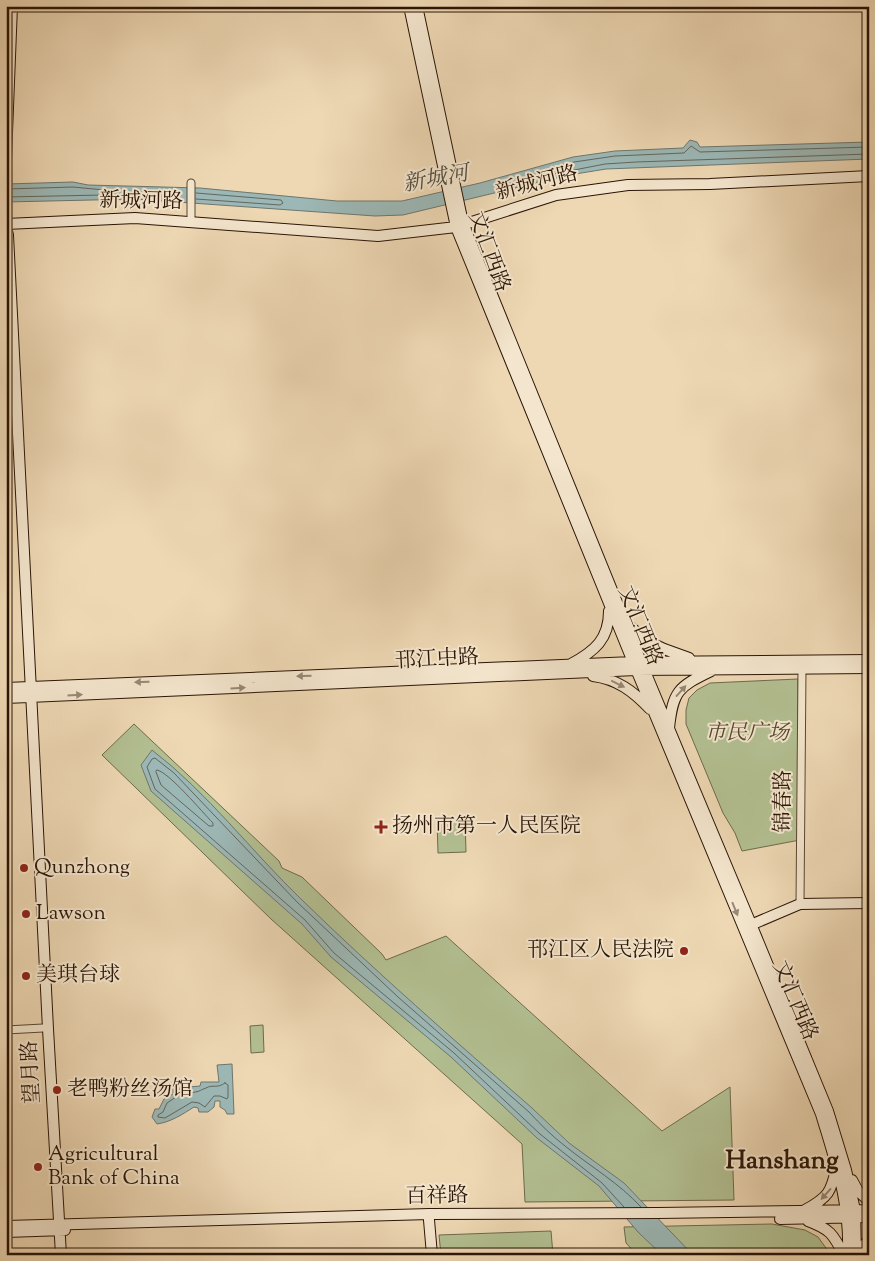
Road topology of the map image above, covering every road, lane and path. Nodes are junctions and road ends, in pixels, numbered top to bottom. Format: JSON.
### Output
{"nodes":[{"id":1,"x":12,"y":6,"type":"edge"},
{"id":2,"x":410,"y":6,"type":"edge"},
{"id":3,"x":417,"y":6,"type":"edge"},
{"id":4,"x":8,"y":85,"type":"edge"},
{"id":5,"x":6,"y":158,"type":"edge"},
{"id":6,"x":869,"y":176,"type":"edge"},
{"id":7,"x":191,"y":183,"type":"dead end"},
{"id":8,"x":451,"y":184,"type":"junction"},
{"id":9,"x":191,"y":222,"type":"junction"},
{"id":10,"x":6,"y":224,"type":"edge"},
{"id":11,"x":459,"y":225,"type":"junction"},
{"id":12,"x":6,"y":228,"type":"edge"},
{"id":13,"x":6,"y":305,"type":"edge"},
{"id":14,"x":609,"y":605,"type":"junction"},
{"id":15,"x":624,"y":621,"type":"junction"},
{"id":16,"x":869,"y":660,"type":"edge"},
{"id":17,"x":697,"y":661,"type":"junction"},
{"id":18,"x":639,"y":666,"type":"junction"},
{"id":19,"x":802,"y":668,"type":"junction"},
{"id":20,"x":869,"y":668,"type":"edge"},
{"id":21,"x":570,"y":669,"type":"junction"},
{"id":22,"x":715,"y":669,"type":"junction"},
{"id":23,"x":6,"y":688,"type":"edge"},
{"id":24,"x":29,"y":692,"type":"junction"},
{"id":25,"x":6,"y":698,"type":"edge"},
{"id":26,"x":655,"y":714,"type":"junction"},
{"id":27,"x":669,"y":729,"type":"junction"},
{"id":28,"x":869,"y":903,"type":"edge"},
{"id":29,"x":800,"y":904,"type":"junction"},
{"id":30,"x":747,"y":926,"type":"junction"},
{"id":31,"x":43,"y":1028,"type":"junction"},
{"id":32,"x":6,"y":1030,"type":"edge"},
{"id":33,"x":842,"y":1167,"type":"junction"},
{"id":34,"x":869,"y":1201,"type":"edge"},
{"id":35,"x":869,"y":1210,"type":"edge"},
{"id":36,"x":852,"y":1214,"type":"junction"},
{"id":37,"x":802,"y":1215,"type":"junction"},
{"id":38,"x":429,"y":1217,"type":"junction"},
{"id":39,"x":869,"y":1217,"type":"edge"},
{"id":40,"x":6,"y":1226,"type":"edge"},
{"id":41,"x":57,"y":1227,"type":"junction"},
{"id":42,"x":6,"y":1232,"type":"edge"},
{"id":43,"x":869,"y":1240,"type":"edge"},
{"id":44,"x":55,"y":1255,"type":"edge"},
{"id":45,"x":62,"y":1255,"type":"edge"},
{"id":46,"x":432,"y":1255,"type":"edge"},
{"id":47,"x":844,"y":1255,"type":"edge"},
{"id":48,"x":848,"y":1255,"type":"edge"},
{"id":49,"x":856,"y":1255,"type":"edge"},
{"id":50,"x":861,"y":1255,"type":"edge"}],
"edges":[{"from":1,"to":4,"type":"street"},
{"from":2,"to":8,"type":"street","name":"文汇西路"},
{"from":3,"to":8,"type":"street","name":"文汇西路"},
{"from":4,"to":5,"type":"street"},
{"from":6,"to":11,"type":"street","name":"新城河路"},
{"from":7,"to":9,"type":"street"},
{"from":8,"to":11,"type":"street","name":"文汇西路"},
{"from":9,"to":10,"type":"street","name":"新城河路"},
{"from":9,"to":11,"type":"street","name":"新城河路"},
{"from":11,"to":14,"type":"street","name":"文汇西路"},
{"from":11,"to":15,"type":"street","name":"文汇西路"},
{"from":12,"to":24,"type":"street","name":"望月路"},
{"from":13,"to":24,"type":"street","name":"望月路"},
{"from":14,"to":18,"type":"street","name":"文汇西路"},
{"from":14,"to":21,"type":"street"},
{"from":15,"to":17,"type":"street"},
{"from":15,"to":18,"type":"street","name":"文汇西路"},
{"from":16,"to":17,"type":"street","name":"邗江中路"},
{"from":17,"to":18,"type":"street","name":"邗江中路"},
{"from":18,"to":21,"type":"street","name":"邗江中路"},
{"from":18,"to":22,"type":"street","name":"邗江中路"},
{"from":18,"to":26,"type":"street","name":"文汇西路"},
{"from":18,"to":27,"type":"street","name":"文汇西路"},
{"from":19,"to":20,"type":"street","name":"邗江中路"},
{"from":19,"to":22,"type":"street","name":"邗江中路"},
{"from":19,"to":29,"type":"street","name":"锦春路"},
{"from":21,"to":24,"type":"street","name":"邗江中路"},
{"from":21,"to":26,"type":"street","one_way":true},
{"from":27,"to":22,"type":"street","one_way":true},
{"from":23,"to":24,"type":"street","name":"邗江中路"},
{"from":24,"to":25,"type":"street","name":"邗江中路"},
{"from":24,"to":31,"type":"street","name":"望月路"},
{"from":24,"to":41,"type":"street","name":"望月路"},
{"from":26,"to":30,"type":"street","name":"文汇西路","one_way":true},
{"from":27,"to":30,"type":"street","name":"文汇西路"},
{"from":28,"to":29,"type":"street"},
{"from":29,"to":30,"type":"street"},
{"from":30,"to":33,"type":"street","name":"文汇西路"},
{"from":31,"to":32,"type":"street"},
{"from":31,"to":41,"type":"street","name":"望月路"},
{"from":33,"to":34,"type":"street"},
{"from":33,"to":36,"type":"street","name":"文汇西路"},
{"from":33,"to":37,"type":"street","one_way":true},
{"from":35,"to":36,"type":"street","name":"百祥路"},
{"from":36,"to":37,"type":"street","name":"百祥路"},
{"from":36,"to":39,"type":"street","name":"百祥路"},
{"from":36,"to":48,"type":"street","name":"文汇西路"},
{"from":36,"to":49,"type":"street","name":"文汇西路"},
{"from":37,"to":38,"type":"street","name":"百祥路"},
{"from":37,"to":47,"type":"street"},
{"from":38,"to":41,"type":"street","name":"百祥路"},
{"from":38,"to":46,"type":"street"},
{"from":40,"to":41,"type":"street","name":"百祥路"},
{"from":41,"to":42,"type":"street","name":"百祥路"},
{"from":41,"to":44,"type":"street","name":"望月路"},
{"from":41,"to":45,"type":"street","name":"望月路"},
{"from":43,"to":50,"type":"street"}]}
